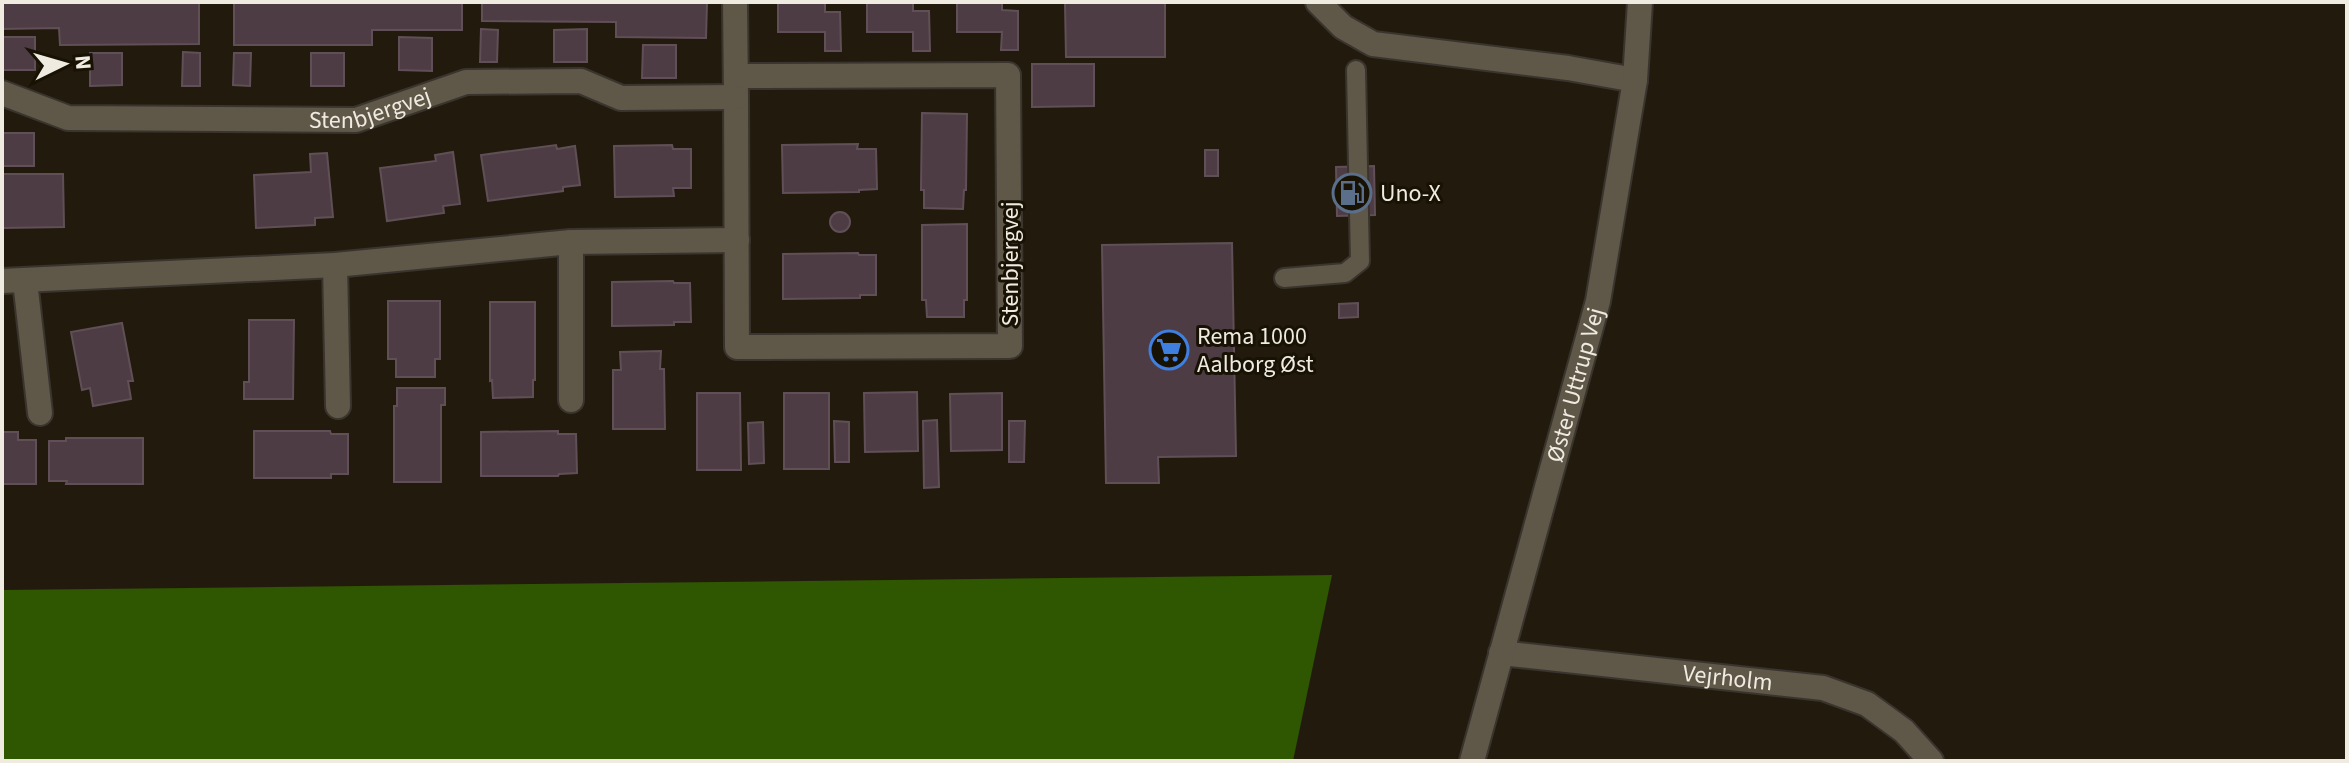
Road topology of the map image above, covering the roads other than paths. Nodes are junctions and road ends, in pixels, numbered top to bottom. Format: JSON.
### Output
{"nodes":[{"id":1,"x":735,"y":2,"type":"edge"},
{"id":2,"x":1318,"y":2,"type":"edge"},
{"id":3,"x":1640,"y":2,"type":"edge"},
{"id":4,"x":1356,"y":70,"type":"dead end"},
{"id":5,"x":1635,"y":80,"type":"junction"},
{"id":6,"x":736,"y":86,"type":"junction"},
{"id":7,"x":2,"y":93,"type":"edge"},
{"id":8,"x":737,"y":240,"type":"junction"},
{"id":9,"x":571,"y":242,"type":"junction"},
{"id":10,"x":335,"y":265,"type":"junction"},
{"id":11,"x":1284,"y":278,"type":"dead end"},
{"id":12,"x":14,"y":281,"type":"edge"},
{"id":13,"x":571,"y":400,"type":"dead end"},
{"id":14,"x":338,"y":406,"type":"dead end"},
{"id":15,"x":40,"y":413,"type":"dead end"},
{"id":16,"x":1501,"y":653,"type":"junction"},
{"id":17,"x":1472,"y":761,"type":"edge"},
{"id":18,"x":1931,"y":761,"type":"edge"}],
"edges":[{"from":1,"to":6,"type":"street","name":"Stenbjergvej"},
{"from":2,"to":5,"type":"street"},
{"from":3,"to":5,"type":"street","name":"Øster Uttrup Vej"},
{"from":4,"to":11,"type":"lane"},
{"from":5,"to":16,"type":"street","name":"Øster Uttrup Vej"},
{"from":6,"to":7,"type":"street","name":"Stenbjergvej"},
{"from":6,"to":8,"type":"street","name":"Stenbjergvej"},
{"from":6,"to":8,"type":"street","name":"Stenbjergvej"},
{"from":8,"to":9,"type":"street"},
{"from":9,"to":10,"type":"street"},
{"from":9,"to":13,"type":"street"},
{"from":10,"to":12,"type":"street"},
{"from":10,"to":14,"type":"street"},
{"from":12,"to":15,"type":"street"},
{"from":16,"to":17,"type":"street","name":"Øster Uttrup Vej"},
{"from":16,"to":18,"type":"street","name":"Vejrholm"}]}
